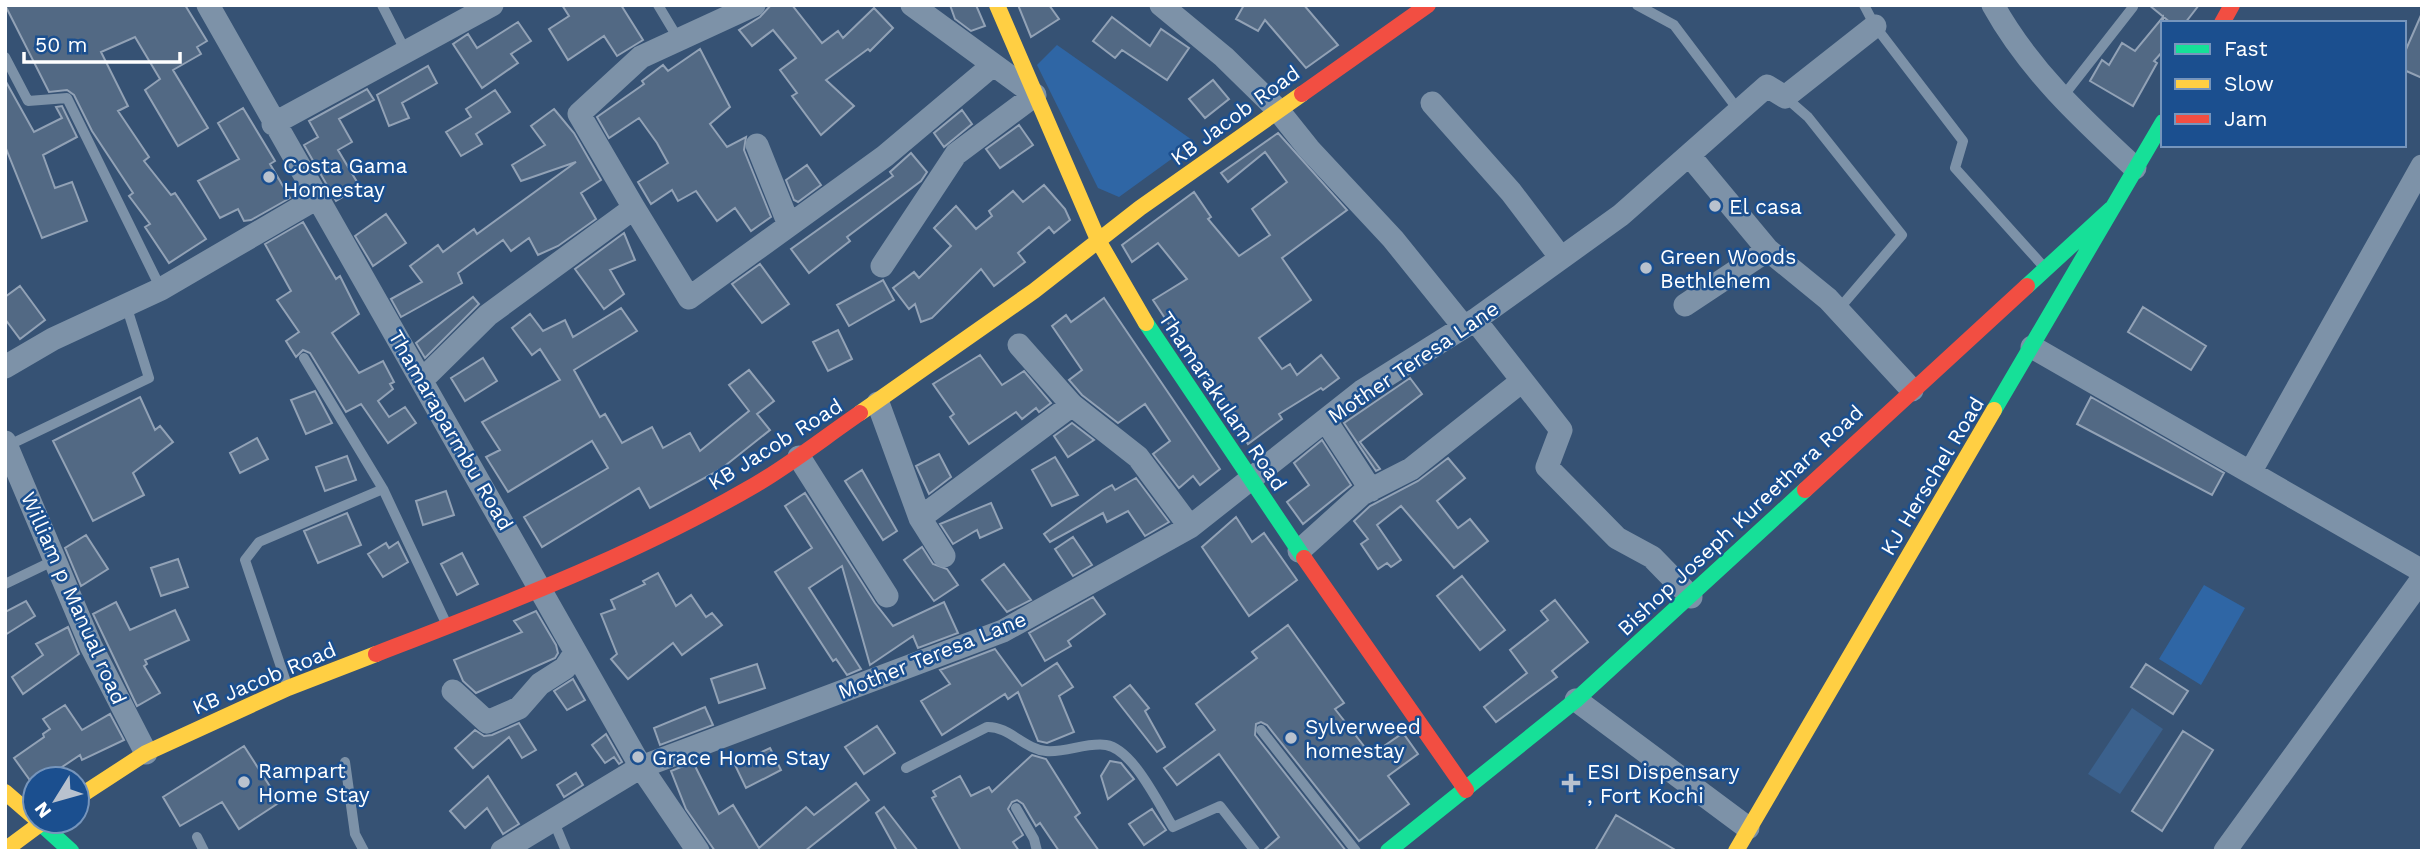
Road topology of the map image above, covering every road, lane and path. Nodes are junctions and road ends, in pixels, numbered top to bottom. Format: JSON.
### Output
{"nodes":[{"id":1,"x":382,"y":5,"type":"edge"},
{"id":2,"x":492,"y":5,"type":"edge"},
{"id":3,"x":658,"y":5,"type":"edge"},
{"id":4,"x":754,"y":5,"type":"edge"},
{"id":5,"x":912,"y":5,"type":"edge"},
{"id":6,"x":997,"y":5,"type":"edge"},
{"id":7,"x":1161,"y":5,"type":"edge"},
{"id":8,"x":1428,"y":5,"type":"edge"},
{"id":9,"x":1637,"y":5,"type":"edge"},
{"id":10,"x":1864,"y":5,"type":"edge"},
{"id":11,"x":1993,"y":5,"type":"edge"},
{"id":12,"x":2232,"y":5,"type":"edge"},
{"id":13,"x":210,"y":6,"type":"edge"},
{"id":14,"x":2133,"y":7,"type":"dead end"},
{"id":15,"x":2223,"y":21,"type":"edge"},
{"id":16,"x":1875,"y":26,"type":"junction"},
{"id":17,"x":679,"y":40,"type":"junction"},
{"id":18,"x":405,"y":52,"type":"junction"},
{"id":19,"x":5,"y":57,"type":"edge"},
{"id":20,"x":993,"y":65,"type":"junction"},
{"id":21,"x":1035,"y":95,"type":"junction"},
{"id":22,"x":1785,"y":97,"type":"junction"},
{"id":23,"x":2061,"y":99,"type":"junction"},
{"id":24,"x":1432,"y":103,"type":"dead end"},
{"id":25,"x":1277,"y":109,"type":"junction"},
{"id":26,"x":1739,"y":111,"type":"junction"},
{"id":27,"x":274,"y":124,"type":"junction"},
{"id":28,"x":2161,"y":125,"type":"edge"},
{"id":29,"x":757,"y":145,"type":"dead end"},
{"id":30,"x":1689,"y":155,"type":"junction"},
{"id":31,"x":2422,"y":166,"type":"edge"},
{"id":32,"x":2135,"y":168,"type":"junction"},
{"id":33,"x":2415,"y":196,"type":"edge"},
{"id":34,"x":317,"y":198,"type":"junction"},
{"id":35,"x":634,"y":208,"type":"junction"},
{"id":36,"x":2111,"y":209,"type":"junction"},
{"id":37,"x":789,"y":225,"type":"junction"},
{"id":38,"x":1099,"y":242,"type":"junction"},
{"id":39,"x":1768,"y":250,"type":"junction"},
{"id":40,"x":1561,"y":258,"type":"junction"},
{"id":41,"x":882,"y":266,"type":"dead end"},
{"id":42,"x":2046,"y":269,"type":"junction"},
{"id":43,"x":161,"y":289,"type":"junction"},
{"id":44,"x":126,"y":305,"type":"junction"},
{"id":45,"x":1685,"y":305,"type":"dead end"},
{"id":46,"x":1838,"y":310,"type":"junction"},
{"id":47,"x":1469,"y":323,"type":"junction"},
{"id":48,"x":1019,"y":345,"type":"dead end"},
{"id":49,"x":2032,"y":347,"type":"junction"},
{"id":50,"x":304,"y":358,"type":"dead end"},
{"id":51,"x":5,"y":367,"type":"edge"},
{"id":52,"x":423,"y":379,"type":"junction"},
{"id":53,"x":1522,"y":381,"type":"junction"},
{"id":54,"x":1912,"y":390,"type":"junction"},
{"id":55,"x":877,"y":403,"type":"junction"},
{"id":56,"x":1072,"y":405,"type":"junction"},
{"id":57,"x":1326,"y":421,"type":"junction"},
{"id":58,"x":6,"y":444,"type":"edge"},
{"id":59,"x":799,"y":457,"type":"junction"},
{"id":60,"x":2251,"y":471,"type":"junction"},
{"id":61,"x":1251,"y":482,"type":"junction"},
{"id":62,"x":383,"y":489,"type":"junction"},
{"id":63,"x":1371,"y":490,"type":"junction"},
{"id":64,"x":920,"y":518,"type":"junction"},
{"id":65,"x":1190,"y":527,"type":"junction"},
{"id":66,"x":1299,"y":551,"type":"junction"},
{"id":67,"x":944,"y":556,"type":"dead end"},
{"id":68,"x":55,"y":560,"type":"junction"},
{"id":69,"x":2422,"y":571,"type":"edge"},
{"id":70,"x":2422,"y":579,"type":"edge"},
{"id":71,"x":5,"y":584,"type":"edge"},
{"id":72,"x":541,"y":590,"type":"junction"},
{"id":73,"x":887,"y":596,"type":"dead end"},
{"id":74,"x":1692,"y":597,"type":"junction"},
{"id":75,"x":447,"y":625,"type":"junction"},
{"id":76,"x":575,"y":653,"type":"junction"},
{"id":77,"x":288,"y":688,"type":"junction"},
{"id":78,"x":453,"y":691,"type":"dead end"},
{"id":79,"x":1576,"y":701,"type":"junction"},
{"id":80,"x":1261,"y":730,"type":"dead end"},
{"id":81,"x":146,"y":753,"type":"junction"},
{"id":82,"x":345,"y":762,"type":"dead end"},
{"id":83,"x":641,"y":767,"type":"junction"},
{"id":84,"x":906,"y":768,"type":"dead end"},
{"id":85,"x":91,"y":790,"type":"edge"},
{"id":86,"x":1466,"y":790,"type":"junction"},
{"id":87,"x":5,"y":792,"type":"edge"},
{"id":88,"x":21,"y":806,"type":"edge"},
{"id":89,"x":1016,"y":808,"type":"dead end"},
{"id":90,"x":554,"y":822,"type":"junction"},
{"id":91,"x":1748,"y":828,"type":"junction"},
{"id":92,"x":23,"y":835,"type":"edge"},
{"id":93,"x":54,"y":835,"type":"edge"},
{"id":94,"x":197,"y":837,"type":"dead end"},
{"id":95,"x":5,"y":850,"type":"edge"},
{"id":96,"x":71,"y":851,"type":"edge"},
{"id":97,"x":204,"y":851,"type":"edge"},
{"id":98,"x":364,"y":851,"type":"edge"},
{"id":99,"x":502,"y":851,"type":"edge"},
{"id":100,"x":566,"y":851,"type":"edge"},
{"id":101,"x":698,"y":851,"type":"edge"},
{"id":102,"x":1037,"y":851,"type":"edge"},
{"id":103,"x":1255,"y":851,"type":"edge"},
{"id":104,"x":1356,"y":851,"type":"edge"},
{"id":105,"x":1388,"y":851,"type":"edge"},
{"id":106,"x":1735,"y":851,"type":"edge"},
{"id":107,"x":2225,"y":851,"type":"edge"}],
"edges":[{"from":1,"to":18,"type":"lane"},
{"from":2,"to":18,"type":"street"},
{"from":3,"to":17,"type":"lane"},
{"from":4,"to":17,"type":"street"},
{"from":5,"to":20,"type":"street"},
{"from":6,"to":21,"type":"main road","name":"Thamarakulam Road"},
{"from":7,"to":25,"type":"street"},
{"from":8,"to":25,"type":"main road","name":"KB Jacob Road"},
{"from":9,"to":26,"type":"lane"},
{"from":10,"to":16,"type":"lane"},
{"from":11,"to":23,"type":"street"},
{"from":12,"to":15,"type":"main road"},
{"from":13,"to":27,"type":"street","name":"Thamaraparmbu Road"},
{"from":14,"to":23,"type":"lane"},
{"from":16,"to":22,"type":"street"},
{"from":16,"to":42,"type":"lane"},
{"from":17,"to":35,"type":"street"},
{"from":18,"to":27,"type":"street"},
{"from":19,"to":43,"type":"lane"},
{"from":20,"to":21,"type":"street"},
{"from":20,"to":37,"type":"street"},
{"from":21,"to":38,"type":"main road","name":"Thamarakulam Road"},
{"from":21,"to":41,"type":"street"},
{"from":22,"to":26,"type":"street","name":"Mother Teresa Lane"},
{"from":22,"to":46,"type":"lane"},
{"from":23,"to":32,"type":"street"},
{"from":24,"to":40,"type":"street"},
{"from":25,"to":38,"type":"main road","name":"KB Jacob Road"},
{"from":25,"to":47,"type":"street"},
{"from":26,"to":30,"type":"street","name":"Mother Teresa Lane"},
{"from":27,"to":34,"type":"street","name":"Thamaraparmbu Road"},
{"from":28,"to":32,"type":"main road","name":"KJ Herschel Road"},
{"from":29,"to":37,"type":"street"},
{"from":30,"to":39,"type":"street"},
{"from":30,"to":40,"type":"street","name":"Mother Teresa Lane"},
{"from":31,"to":33,"type":"street"},
{"from":32,"to":36,"type":"main road","name":"KJ Herschel Road"},
{"from":33,"to":60,"type":"street"},
{"from":34,"to":43,"type":"street"},
{"from":34,"to":52,"type":"street","name":"Thamaraparmbu Road"},
{"from":35,"to":37,"type":"street"},
{"from":35,"to":52,"type":"street"},
{"from":36,"to":42,"type":"main road","name":"Bishop Joseph Kureethara Road"},
{"from":36,"to":49,"type":"main road","name":"KJ Herschel Road"},
{"from":38,"to":55,"type":"main road","name":"KB Jacob Road"},
{"from":38,"to":61,"type":"main road","name":"Thamarakulam Road"},
{"from":39,"to":45,"type":"street"},
{"from":39,"to":46,"type":"street"},
{"from":40,"to":47,"type":"street","name":"Mother Teresa Lane"},
{"from":42,"to":54,"type":"main road","name":"Bishop Joseph Kureethara Road"},
{"from":43,"to":44,"type":"street"},
{"from":44,"to":51,"type":"street"},
{"from":44,"to":58,"type":"lane"},
{"from":46,"to":54,"type":"street"},
{"from":47,"to":53,"type":"street"},
{"from":47,"to":57,"type":"street","name":"Mother Teresa Lane"},
{"from":48,"to":56,"type":"street"},
{"from":49,"to":60,"type":"street"},
{"from":49,"to":91,"type":"main road","name":"KJ Herschel Road"},
{"from":50,"to":62,"type":"lane"},
{"from":52,"to":72,"type":"street","name":"Thamaraparmbu Road"},
{"from":53,"to":63,"type":"street"},
{"from":53,"to":74,"type":"street"},
{"from":54,"to":74,"type":"main road","name":"Bishop Joseph Kureethara Road"},
{"from":55,"to":59,"type":"main road","name":"KB Jacob Road"},
{"from":55,"to":64,"type":"street"},
{"from":56,"to":64,"type":"street"},
{"from":56,"to":65,"type":"street"},
{"from":57,"to":61,"type":"street","name":"Mother Teresa Lane"},
{"from":57,"to":63,"type":"street"},
{"from":58,"to":68,"type":"street","name":"William p Manual road"},
{"from":59,"to":72,"type":"main road","name":"KB Jacob Road"},
{"from":59,"to":73,"type":"street"},
{"from":60,"to":69,"type":"street"},
{"from":61,"to":65,"type":"street","name":"Mother Teresa Lane"},
{"from":61,"to":66,"type":"main road","name":"Thamarakulam Road"},
{"from":62,"to":75,"type":"lane"},
{"from":62,"to":77,"type":"lane"},
{"from":63,"to":66,"type":"street"},
{"from":64,"to":67,"type":"street"},
{"from":65,"to":83,"type":"street","name":"Mother Teresa Lane"},
{"from":66,"to":86,"type":"main road","name":"Thamarakulam Road"},
{"from":68,"to":71,"type":"lane"},
{"from":68,"to":81,"type":"street","name":"William p Manual road"},
{"from":70,"to":107,"type":"street"},
{"from":72,"to":75,"type":"main road","name":"KB Jacob Road"},
{"from":72,"to":76,"type":"street","name":"Thamaraparmbu Road"},
{"from":74,"to":79,"type":"main road","name":"Bishop Joseph Kureethara Road"},
{"from":75,"to":77,"type":"main road","name":"KB Jacob Road"},
{"from":76,"to":78,"type":"street"},
{"from":76,"to":83,"type":"street","name":"Thamaraparmbu Road"},
{"from":77,"to":81,"type":"main road","name":"KB Jacob Road"},
{"from":79,"to":86,"type":"main road","name":"Bishop Joseph Kureethara Road"},
{"from":79,"to":91,"type":"street"},
{"from":80,"to":104,"type":"lane"},
{"from":81,"to":85,"type":"main road","name":"KB Jacob Road"},
{"from":82,"to":98,"type":"lane"},
{"from":83,"to":90,"type":"street","name":"Mother Teresa Lane"},
{"from":83,"to":101,"type":"street","name":"Thamaraparmbu Road"},
{"from":84,"to":103,"type":"lane"},
{"from":86,"to":105,"type":"main road","name":"Bishop Joseph Kureethara Road"},
{"from":87,"to":88,"type":"main road"},
{"from":89,"to":102,"type":"lane"},
{"from":90,"to":99,"type":"street","name":"Mother Teresa Lane"},
{"from":90,"to":100,"type":"lane"},
{"from":91,"to":106,"type":"main road","name":"KJ Herschel Road"},
{"from":92,"to":95,"type":"main road"},
{"from":93,"to":96,"type":"main road"},
{"from":94,"to":97,"type":"lane"}]}
